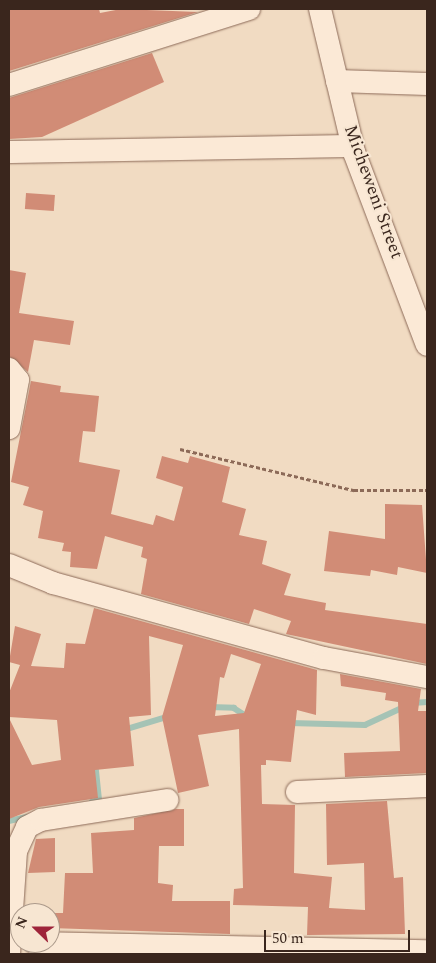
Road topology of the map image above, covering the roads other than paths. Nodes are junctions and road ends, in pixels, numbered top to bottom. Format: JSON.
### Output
{"nodes":[{"id":1,"x":249,"y":9,"type":"edge"},
{"id":2,"x":320,"y":9,"type":"edge"},
{"id":3,"x":337,"y":81,"type":"junction"},
{"id":4,"x":427,"y":84,"type":"edge"},
{"id":5,"x":9,"y":86,"type":"edge"},
{"id":6,"x":352,"y":146,"type":"junction"},
{"id":7,"x":9,"y":152,"type":"edge"},
{"id":8,"x":418,"y":287,"type":"edge"},
{"id":9,"x":427,"y":345,"type":"edge"},
{"id":10,"x":9,"y":369,"type":"edge"},
{"id":11,"x":9,"y":428,"type":"edge"},
{"id":12,"x":9,"y":566,"type":"edge"},
{"id":13,"x":427,"y":677,"type":"edge"},
{"id":14,"x":427,"y":786,"type":"edge"},
{"id":15,"x":297,"y":792,"type":"dead end"},
{"id":16,"x":167,"y":800,"type":"dead end"},
{"id":17,"x":14,"y":903,"type":"edge"},
{"id":18,"x":60,"y":943,"type":"edge"},
{"id":19,"x":427,"y":950,"type":"edge"}],
"edges":[{"from":1,"to":5,"type":"street"},
{"from":2,"to":3,"type":"street","name":"Micheweni Street"},
{"from":3,"to":4,"type":"street"},
{"from":3,"to":6,"type":"street","name":"Micheweni Street"},
{"from":6,"to":7,"type":"street"},
{"from":6,"to":8,"type":"street","name":"Micheweni Street"},
{"from":8,"to":9,"type":"street","name":"Micheweni Street"},
{"from":10,"to":11,"type":"street"},
{"from":12,"to":13,"type":"street"},
{"from":14,"to":15,"type":"street"},
{"from":16,"to":17,"type":"street"},
{"from":18,"to":19,"type":"street"}]}
